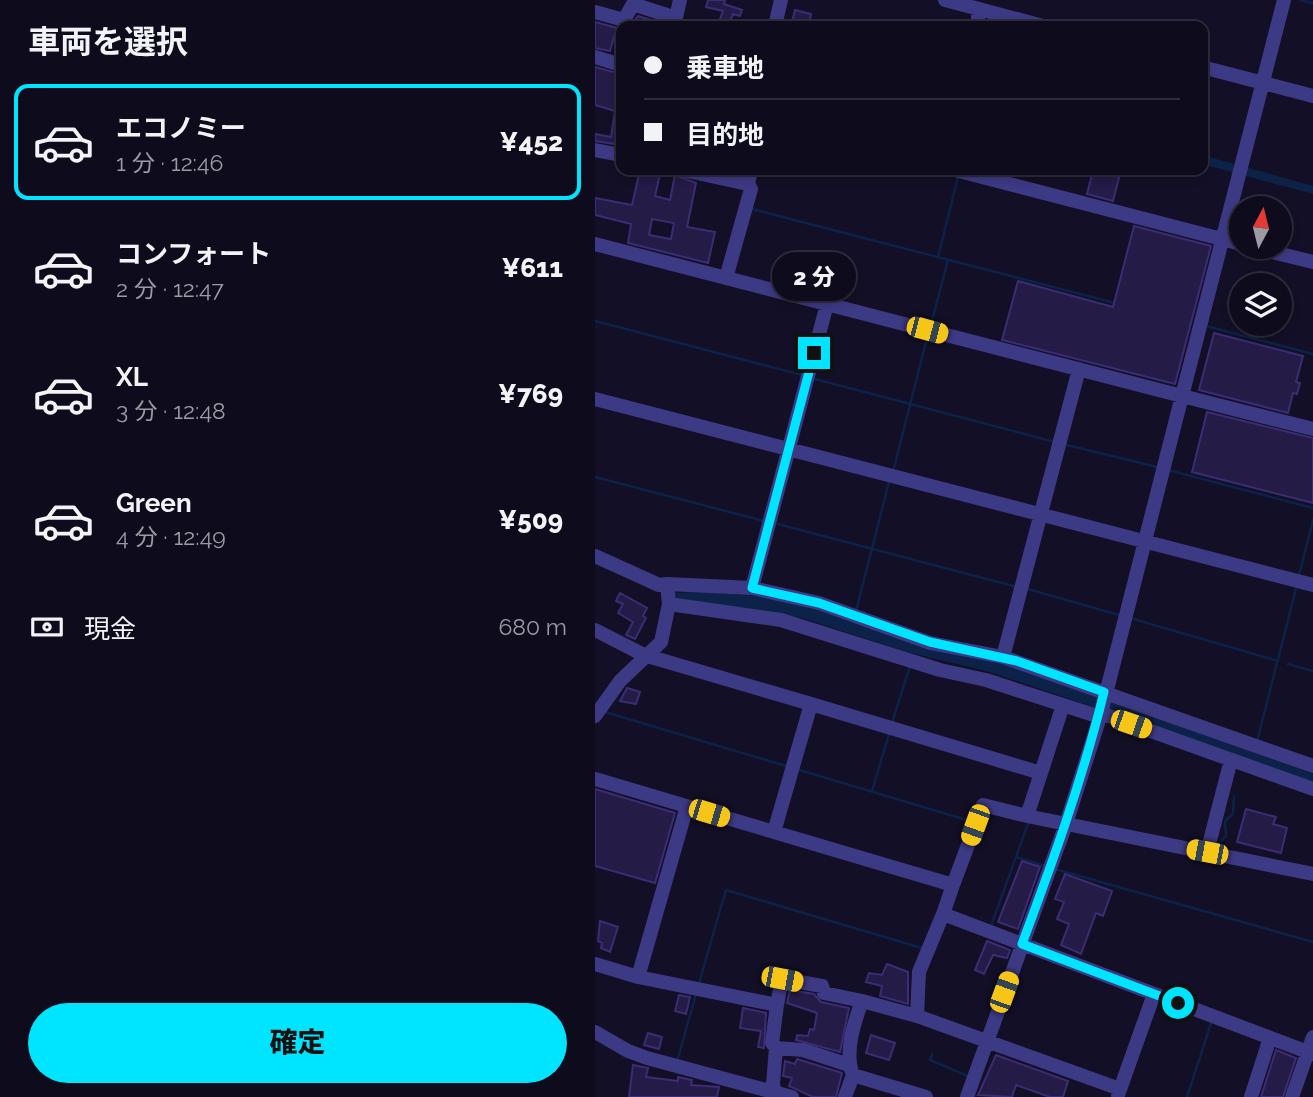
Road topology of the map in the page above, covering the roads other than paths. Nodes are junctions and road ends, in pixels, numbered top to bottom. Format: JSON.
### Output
{"nodes":[{"id":1,"x":680,"y":0,"type":"edge"},
{"id":2,"x":781,"y":0,"type":"edge"},
{"id":3,"x":945,"y":0,"type":"edge"},
{"id":4,"x":1284,"y":0,"type":"edge"},
{"id":5,"x":973,"y":8,"type":"junction"},
{"id":6,"x":595,"y":12,"type":"edge"},
{"id":7,"x":673,"y":21,"type":"edge"},
{"id":8,"x":675,"y":21,"type":"edge"},
{"id":9,"x":776,"y":21,"type":"edge"},
{"id":10,"x":977,"y":21,"type":"edge"},
{"id":11,"x":1024,"y":21,"type":"edge"},
{"id":12,"x":595,"y":57,"type":"edge"},
{"id":13,"x":616,"y":63,"type":"edge"},
{"id":14,"x":1208,"y":69,"type":"edge"},
{"id":15,"x":1262,"y":83,"type":"junction"},
{"id":16,"x":1313,"y":96,"type":"edge"},
{"id":17,"x":595,"y":150,"type":"edge"},
{"id":18,"x":616,"y":154,"type":"edge"},
{"id":19,"x":730,"y":175,"type":"edge"},
{"id":20,"x":976,"y":175,"type":"edge"},
{"id":21,"x":749,"y":177,"type":"edge"},
{"id":22,"x":1221,"y":239,"type":"junction"},
{"id":23,"x":1229,"y":241,"type":"edge"},
{"id":24,"x":595,"y":244,"type":"edge"},
{"id":25,"x":1292,"y":257,"type":"edge"},
{"id":26,"x":1313,"y":262,"type":"edge"},
{"id":27,"x":726,"y":278,"type":"junction"},
{"id":28,"x":827,"y":304,"type":"junction"},
{"id":29,"x":1079,"y":369,"type":"junction"},
{"id":30,"x":1182,"y":396,"type":"junction"},
{"id":31,"x":595,"y":399,"type":"edge"},
{"id":32,"x":1313,"y":429,"type":"edge"},
{"id":33,"x":790,"y":450,"type":"junction"},
{"id":34,"x":1041,"y":515,"type":"junction"},
{"id":35,"x":1143,"y":541,"type":"junction"},
{"id":36,"x":595,"y":556,"type":"edge"},
{"id":37,"x":1313,"y":585,"type":"edge"},
{"id":38,"x":752,"y":588,"type":"junction"},
{"id":39,"x":668,"y":594,"type":"junction"},
{"id":40,"x":595,"y":630,"type":"edge"},
{"id":41,"x":644,"y":655,"type":"junction"},
{"id":42,"x":1003,"y":657,"type":"junction"},
{"id":43,"x":1103,"y":694,"type":"junction"},
{"id":44,"x":811,"y":704,"type":"junction"},
{"id":45,"x":1063,"y":705,"type":"junction"},
{"id":46,"x":1100,"y":714,"type":"junction"},
{"id":47,"x":595,"y":716,"type":"edge"},
{"id":48,"x":1231,"y":760,"type":"junction"},
{"id":49,"x":1313,"y":766,"type":"edge"},
{"id":50,"x":1041,"y":773,"type":"junction"},
{"id":51,"x":595,"y":779,"type":"edge"},
{"id":52,"x":1313,"y":789,"type":"edge"},
{"id":53,"x":687,"y":806,"type":"junction"},
{"id":54,"x":1027,"y":816,"type":"junction"},
{"id":55,"x":1066,"y":824,"type":"junction"},
{"id":56,"x":774,"y":832,"type":"junction"},
{"id":57,"x":1207,"y":852,"type":"junction"},
{"id":58,"x":1313,"y":874,"type":"edge"},
{"id":59,"x":953,"y":885,"type":"junction"},
{"id":60,"x":943,"y":914,"type":"junction"},
{"id":61,"x":1022,"y":944,"type":"junction"},
{"id":62,"x":595,"y":964,"type":"edge"},
{"id":63,"x":638,"y":977,"type":"junction"},
{"id":64,"x":1154,"y":994,"type":"junction"},
{"id":65,"x":862,"y":1002,"type":"junction"},
{"id":66,"x":777,"y":1005,"type":"junction"},
{"id":67,"x":917,"y":1016,"type":"junction"},
{"id":68,"x":595,"y":1033,"type":"edge"},
{"id":69,"x":1313,"y":1037,"type":"edge"},
{"id":70,"x":1271,"y":1038,"type":"junction"},
{"id":71,"x":987,"y":1041,"type":"junction"},
{"id":72,"x":776,"y":1048,"type":"junction"},
{"id":73,"x":1310,"y":1053,"type":"edge"},
{"id":74,"x":851,"y":1070,"type":"junction"},
{"id":75,"x":1118,"y":1093,"type":"edge"},
{"id":76,"x":776,"y":1094,"type":"edge"},
{"id":77,"x":792,"y":1097,"type":"edge"},
{"id":78,"x":845,"y":1097,"type":"edge"},
{"id":79,"x":926,"y":1097,"type":"edge"},
{"id":80,"x":967,"y":1097,"type":"edge"},
{"id":81,"x":1251,"y":1097,"type":"edge"},
{"id":82,"x":1292,"y":1097,"type":"edge"}],
"edges":[{"from":1,"to":8,"type":"street"},
{"from":2,"to":9,"type":"street"},
{"from":3,"to":5,"type":"street"},
{"from":4,"to":15,"type":"street"},
{"from":5,"to":10,"type":"street"},
{"from":5,"to":11,"type":"street"},
{"from":6,"to":7,"type":"street"},
{"from":12,"to":13,"type":"street"},
{"from":14,"to":15,"type":"street"},
{"from":15,"to":16,"type":"street"},
{"from":15,"to":22,"type":"street"},
{"from":17,"to":18,"type":"street"},
{"from":19,"to":21,"type":"street"},
{"from":20,"to":22,"type":"street"},
{"from":21,"to":27,"type":"street"},
{"from":22,"to":23,"type":"street"},
{"from":22,"to":30,"type":"street"},
{"from":24,"to":27,"type":"street"},
{"from":25,"to":26,"type":"street"},
{"from":27,"to":28,"type":"street"},
{"from":28,"to":29,"type":"street"},
{"from":28,"to":33,"type":"street"},
{"from":29,"to":30,"type":"street"},
{"from":29,"to":34,"type":"street"},
{"from":30,"to":32,"type":"street"},
{"from":30,"to":35,"type":"street"},
{"from":31,"to":33,"type":"street"},
{"from":33,"to":34,"type":"street"},
{"from":33,"to":38,"type":"street"},
{"from":34,"to":35,"type":"street"},
{"from":34,"to":42,"type":"street"},
{"from":35,"to":37,"type":"street"},
{"from":35,"to":43,"type":"street"},
{"from":36,"to":39,"type":"street"},
{"from":38,"to":39,"type":"street"},
{"from":38,"to":42,"type":"street"},
{"from":39,"to":41,"type":"street"},
{"from":39,"to":45,"type":"street"},
{"from":40,"to":41,"type":"street"},
{"from":41,"to":44,"type":"street"},
{"from":41,"to":47,"type":"street"},
{"from":42,"to":43,"type":"street"},
{"from":43,"to":46,"type":"street"},
{"from":43,"to":49,"type":"street"},
{"from":44,"to":50,"type":"street"},
{"from":44,"to":56,"type":"street"},
{"from":45,"to":46,"type":"street"},
{"from":45,"to":50,"type":"street"},
{"from":46,"to":48,"type":"street"},
{"from":46,"to":55,"type":"street"},
{"from":48,"to":52,"type":"street"},
{"from":48,"to":57,"type":"street"},
{"from":50,"to":54,"type":"street"},
{"from":51,"to":53,"type":"street"},
{"from":53,"to":56,"type":"street"},
{"from":53,"to":63,"type":"street"},
{"from":54,"to":55,"type":"street"},
{"from":54,"to":59,"type":"street"},
{"from":55,"to":57,"type":"street"},
{"from":55,"to":61,"type":"street"},
{"from":56,"to":59,"type":"street"},
{"from":57,"to":58,"type":"street"},
{"from":59,"to":60,"type":"street"},
{"from":60,"to":61,"type":"street"},
{"from":60,"to":67,"type":"street"},
{"from":61,"to":64,"type":"street"},
{"from":61,"to":71,"type":"street"},
{"from":62,"to":63,"type":"street"},
{"from":63,"to":66,"type":"street"},
{"from":64,"to":70,"type":"street"},
{"from":64,"to":75,"type":"street"},
{"from":65,"to":66,"type":"street"},
{"from":65,"to":67,"type":"street"},
{"from":65,"to":74,"type":"street"},
{"from":66,"to":72,"type":"street"},
{"from":67,"to":71,"type":"street"},
{"from":68,"to":76,"type":"street"},
{"from":69,"to":73,"type":"street"},
{"from":70,"to":73,"type":"street"},
{"from":70,"to":81,"type":"street"},
{"from":71,"to":75,"type":"street"},
{"from":71,"to":80,"type":"street"},
{"from":72,"to":74,"type":"street"},
{"from":72,"to":76,"type":"street"},
{"from":73,"to":82,"type":"street"},
{"from":74,"to":78,"type":"street"},
{"from":74,"to":79,"type":"street"},
{"from":76,"to":77,"type":"street"}]}
